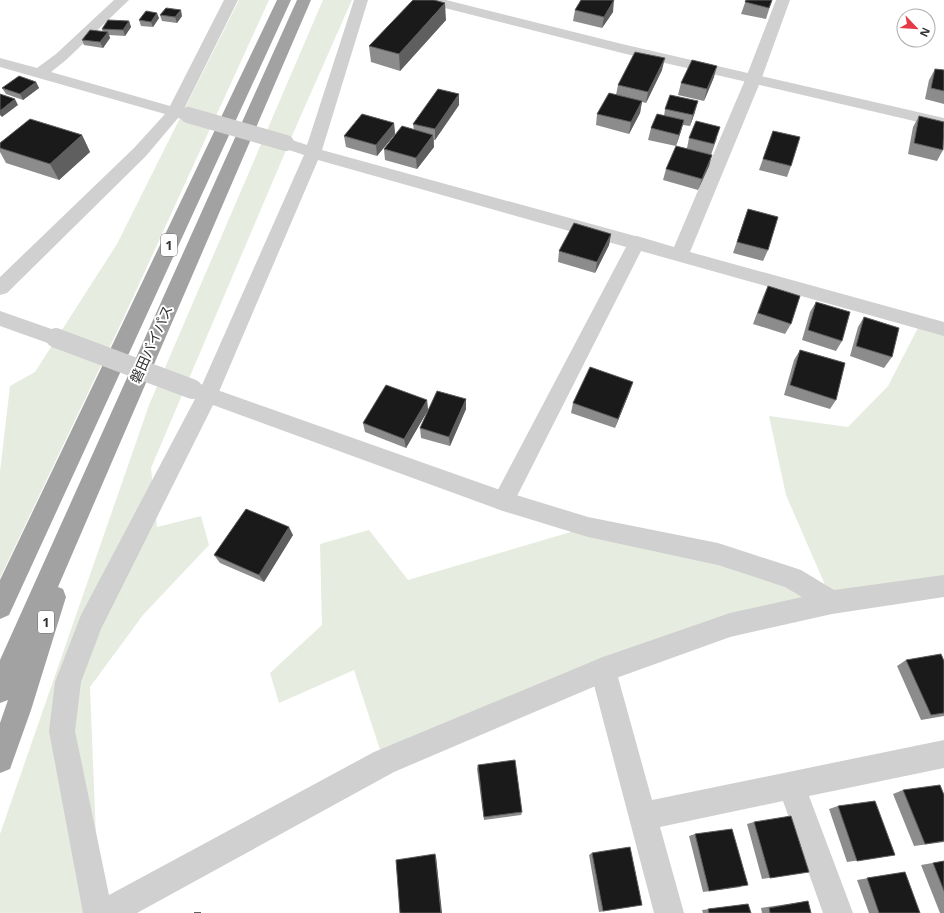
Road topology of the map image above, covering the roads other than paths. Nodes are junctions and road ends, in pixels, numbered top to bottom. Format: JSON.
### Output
{"nodes":[{"id":1,"x":122,"y":0,"type":"edge"},
{"id":2,"x":231,"y":0,"type":"edge"},
{"id":3,"x":284,"y":0,"type":"edge"},
{"id":4,"x":304,"y":0,"type":"edge"},
{"id":5,"x":362,"y":0,"type":"edge"},
{"id":6,"x":430,"y":0,"type":"edge"},
{"id":7,"x":783,"y":0,"type":"edge"},
{"id":8,"x":0,"y":62,"type":"edge"},
{"id":9,"x":40,"y":74,"type":"junction"},
{"id":10,"x":753,"y":80,"type":"junction"},
{"id":11,"x":181,"y":114,"type":"junction"},
{"id":12,"x":944,"y":123,"type":"edge"},
{"id":13,"x":313,"y":153,"type":"junction"},
{"id":14,"x":637,"y":242,"type":"junction"},
{"id":15,"x":680,"y":254,"type":"junction"},
{"id":16,"x":0,"y":288,"type":"edge"},
{"id":17,"x":0,"y":318,"type":"edge"},
{"id":18,"x":944,"y":329,"type":"edge"},
{"id":19,"x":200,"y":391,"type":"junction"},
{"id":20,"x":90,"y":483,"type":"junction"},
{"id":21,"x":54,"y":490,"type":"junction"},
{"id":22,"x":503,"y":501,"type":"junction"},
{"id":23,"x":944,"y":586,"type":"edge"},
{"id":24,"x":0,"y":592,"type":"edge"},
{"id":25,"x":832,"y":602,"type":"junction"},
{"id":26,"x":0,"y":607,"type":"edge"},
{"id":27,"x":603,"y":670,"type":"junction"},
{"id":28,"x":0,"y":690,"type":"edge"},
{"id":29,"x":943,"y":756,"type":"edge"},
{"id":30,"x":0,"y":759,"type":"edge"},
{"id":31,"x":791,"y":786,"type":"junction"},
{"id":32,"x":643,"y":816,"type":"junction"},
{"id":33,"x":98,"y":913,"type":"edge"},
{"id":34,"x":107,"y":913,"type":"edge"},
{"id":35,"x":669,"y":913,"type":"edge"},
{"id":36,"x":838,"y":913,"type":"edge"}],
"edges":[{"from":1,"to":9,"type":"street"},
{"from":2,"to":11,"type":"street"},
{"from":3,"to":21,"type":"highway","name":"磐田バイパス","number":"1"},
{"from":4,"to":20,"type":"highway","name":"磐田バイパス","number":"1"},
{"from":5,"to":13,"type":"street"},
{"from":6,"to":10,"type":"street"},
{"from":7,"to":10,"type":"street"},
{"from":8,"to":9,"type":"street"},
{"from":9,"to":11,"type":"street"},
{"from":10,"to":12,"type":"street"},
{"from":10,"to":15,"type":"street"},
{"from":11,"to":13,"type":"street","bridge":true},
{"from":11,"to":16,"type":"street"},
{"from":13,"to":14,"type":"street"},
{"from":13,"to":19,"type":"street"},
{"from":14,"to":15,"type":"street"},
{"from":14,"to":22,"type":"street"},
{"from":15,"to":18,"type":"street"},
{"from":17,"to":19,"type":"street","bridge":true},
{"from":19,"to":22,"type":"street"},
{"from":19,"to":33,"type":"street"},
{"from":20,"to":28,"type":"highway","name":"磐田バイパス","number":"1"},
{"from":20,"to":30,"type":"highway","number":"1"},
{"from":21,"to":24,"type":"highway"},
{"from":21,"to":26,"type":"highway","name":"磐田バイパス","number":"1"},
{"from":22,"to":25,"type":"street"},
{"from":23,"to":25,"type":"street"},
{"from":25,"to":27,"type":"street"},
{"from":27,"to":32,"type":"street"},
{"from":27,"to":34,"type":"street"},
{"from":29,"to":31,"type":"street"},
{"from":31,"to":32,"type":"street"},
{"from":31,"to":36,"type":"street"},
{"from":32,"to":35,"type":"street"}]}
